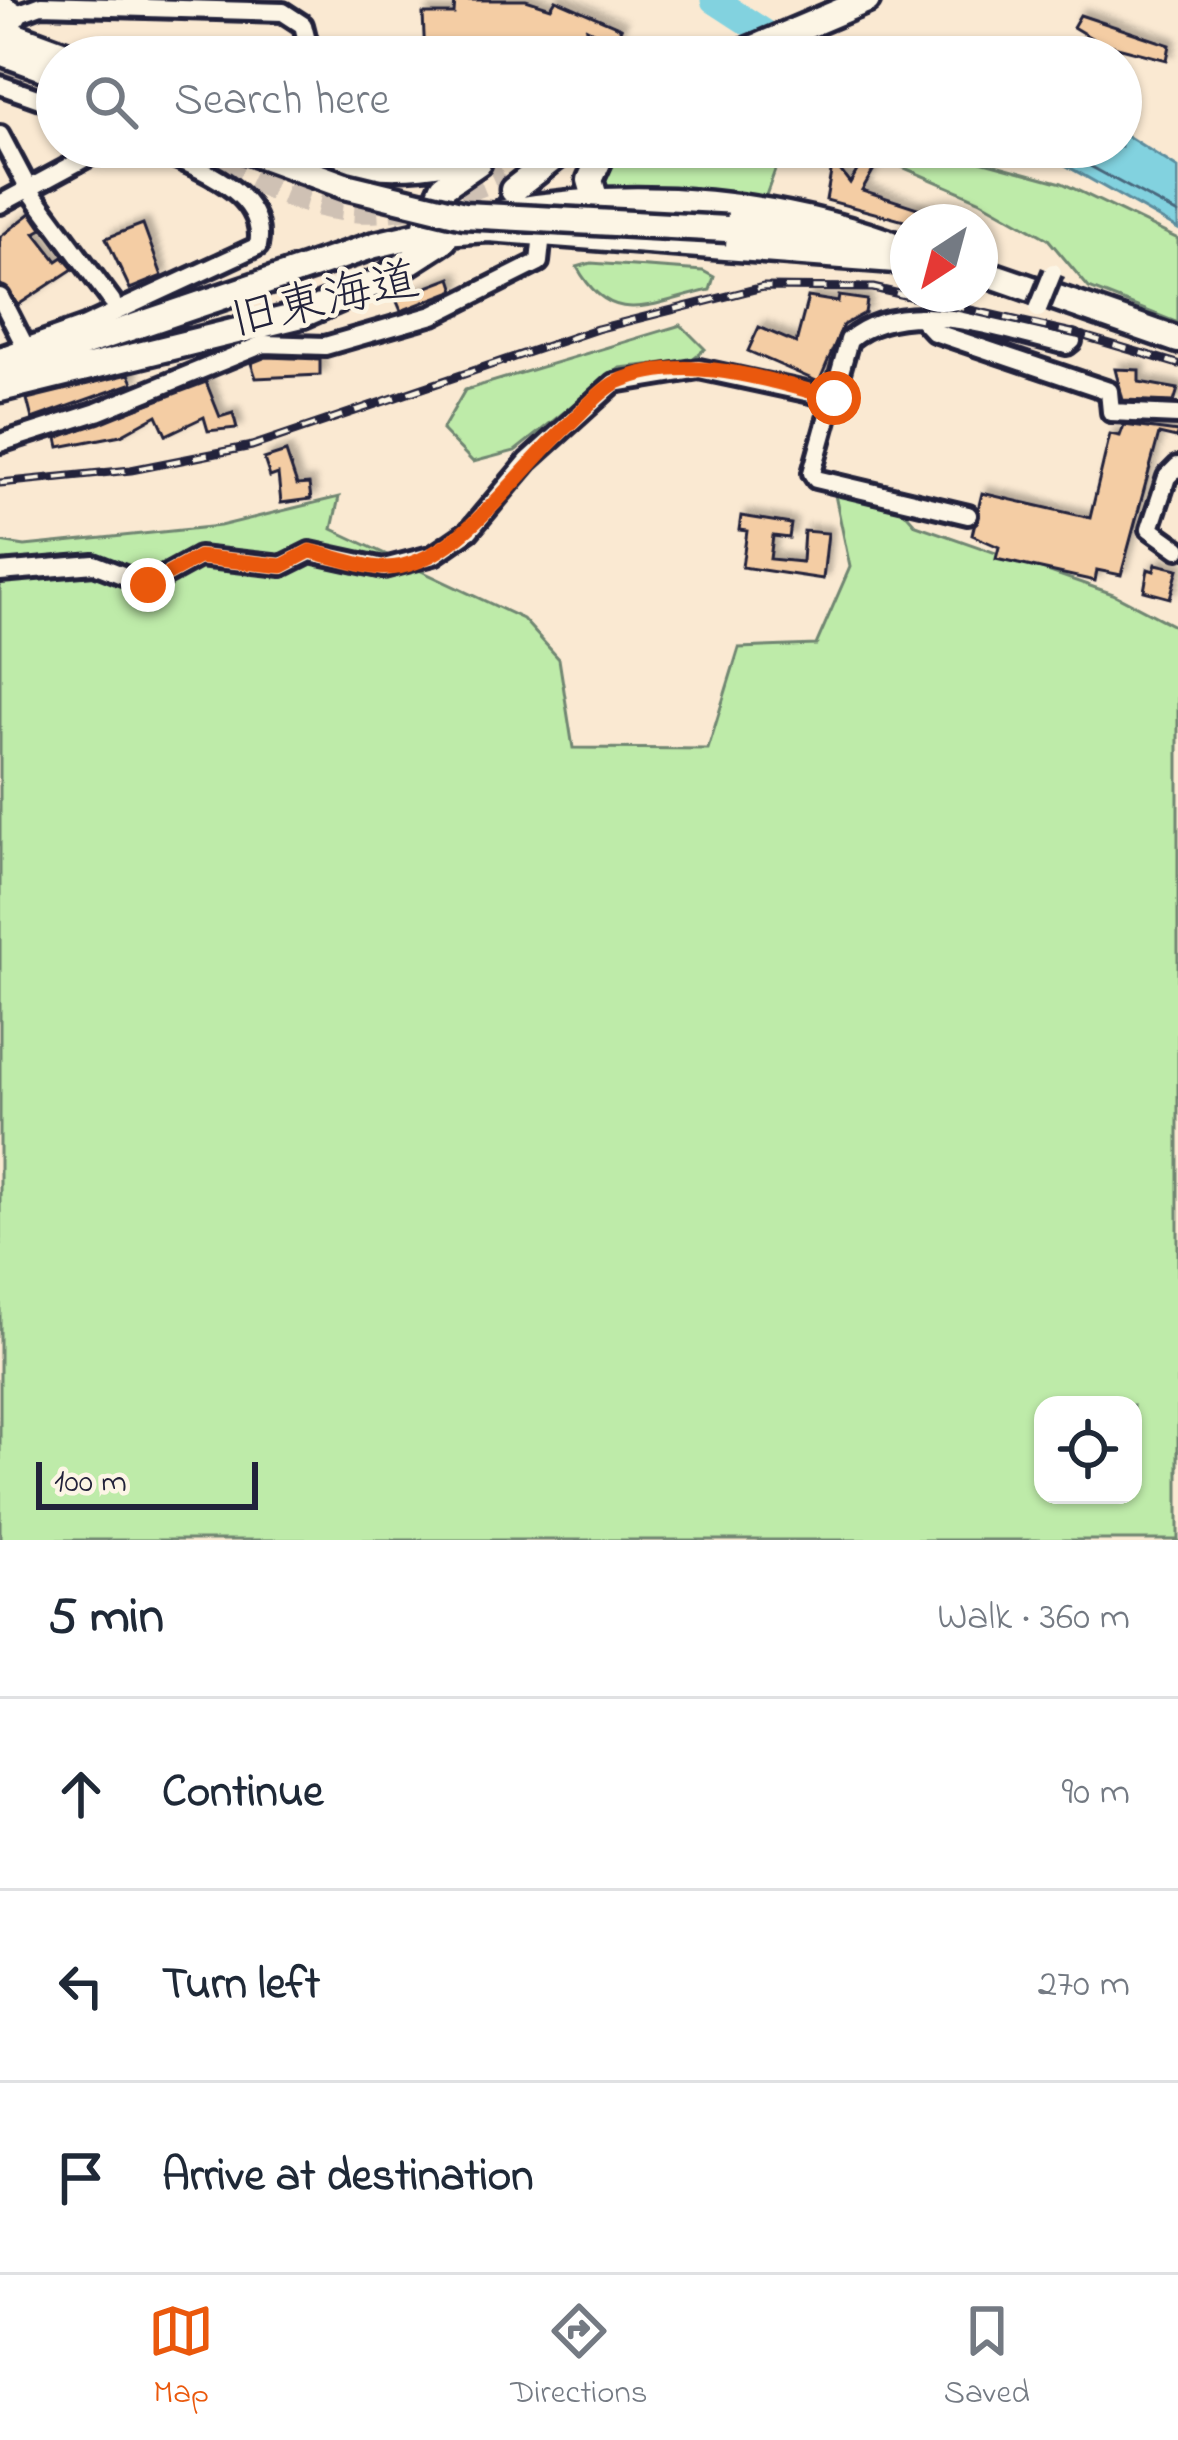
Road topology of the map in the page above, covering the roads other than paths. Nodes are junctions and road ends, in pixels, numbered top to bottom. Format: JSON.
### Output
{"nodes":[{"id":1,"x":867,"y":0,"type":"edge"},
{"id":2,"x":5,"y":19,"type":"edge"},
{"id":3,"x":36,"y":36,"type":"edge"},
{"id":4,"x":306,"y":36,"type":"edge"},
{"id":5,"x":783,"y":36,"type":"edge"},
{"id":6,"x":0,"y":52,"type":"edge"},
{"id":7,"x":36,"y":65,"type":"edge"},
{"id":8,"x":0,"y":85,"type":"edge"},
{"id":9,"x":36,"y":98,"type":"edge"},
{"id":10,"x":0,"y":135,"type":"edge"},
{"id":11,"x":66,"y":168,"type":"edge"},
{"id":12,"x":196,"y":168,"type":"edge"},
{"id":13,"x":296,"y":168,"type":"edge"},
{"id":14,"x":471,"y":168,"type":"edge"},
{"id":15,"x":527,"y":168,"type":"tunnel mouth"},
{"id":16,"x":532,"y":168,"type":"edge"},
{"id":17,"x":592,"y":168,"type":"edge"},
{"id":18,"x":28,"y":188,"type":"junction"},
{"id":19,"x":596,"y":201,"type":"junction"},
{"id":20,"x":0,"y":204,"type":"edge"},
{"id":21,"x":545,"y":205,"type":"junction"},
{"id":22,"x":542,"y":234,"type":"junction"},
{"id":23,"x":435,"y":237,"type":"junction"},
{"id":24,"x":890,"y":247,"type":"edge"},
{"id":25,"x":890,"y":253,"type":"edge"},
{"id":26,"x":890,"y":255,"type":"edge"},
{"id":27,"x":1053,"y":272,"type":"dead end"},
{"id":28,"x":998,"y":282,"type":"edge"},
{"id":29,"x":0,"y":297,"type":"edge"},
{"id":30,"x":112,"y":302,"type":"dead end"},
{"id":31,"x":1038,"y":309,"type":"dead end"},
{"id":32,"x":920,"y":316,"type":"junction"},
{"id":33,"x":1080,"y":325,"type":"junction"},
{"id":34,"x":1178,"y":340,"type":"edge"},
{"id":35,"x":26,"y":346,"type":"junction"},
{"id":36,"x":0,"y":356,"type":"edge"},
{"id":37,"x":133,"y":365,"type":"dead end"},
{"id":38,"x":0,"y":373,"type":"edge"},
{"id":39,"x":0,"y":389,"type":"edge"},
{"id":40,"x":146,"y":391,"type":"junction"},
{"id":41,"x":834,"y":398,"type":"junction"},
{"id":42,"x":1178,"y":415,"type":"edge"},
{"id":43,"x":0,"y":443,"type":"edge"},
{"id":44,"x":1178,"y":466,"type":"edge"},
{"id":45,"x":968,"y":515,"type":"dead end"},
{"id":46,"x":1178,"y":549,"type":"edge"},
{"id":47,"x":0,"y":572,"type":"edge"}],
"edges":[{"from":1,"to":5,"type":"highway"},
{"from":2,"to":3,"type":"highway"},
{"from":2,"to":4,"type":"street"},
{"from":6,"to":7,"type":"highway"},
{"from":8,"to":9,"type":"street"},
{"from":10,"to":18,"type":"street"},
{"from":11,"to":18,"type":"street"},
{"from":12,"to":35,"type":"street"},
{"from":13,"to":25,"type":"highway","bridge":true},
{"from":14,"to":23,"type":"highway"},
{"from":15,"to":16,"type":"highway"},
{"from":17,"to":19,"type":"highway"},
{"from":18,"to":20,"type":"street"},
{"from":18,"to":30,"type":"street"},
{"from":19,"to":21,"type":"highway"},
{"from":19,"to":24,"type":"highway"},
{"from":21,"to":22,"type":"street"},
{"from":21,"to":23,"type":"highway"},
{"from":22,"to":23,"type":"highway"},
{"from":22,"to":26,"type":"highway"},
{"from":22,"to":40,"type":"street","name":"旧東海道"},
{"from":23,"to":38,"type":"highway"},
{"from":23,"to":39,"type":"highway"},
{"from":27,"to":31,"type":"street","bridge":true},
{"from":28,"to":33,"type":"highway"},
{"from":29,"to":35,"type":"street"},
{"from":32,"to":33,"type":"street"},
{"from":32,"to":41,"type":"street"},
{"from":32,"to":42,"type":"street"},
{"from":33,"to":34,"type":"highway"},
{"from":35,"to":36,"type":"street"},
{"from":37,"to":40,"type":"street"},
{"from":40,"to":43,"type":"street","name":"旧東海道"},
{"from":41,"to":45,"type":"street"},
{"from":41,"to":47,"type":"street"},
{"from":44,"to":46,"type":"street"}]}
